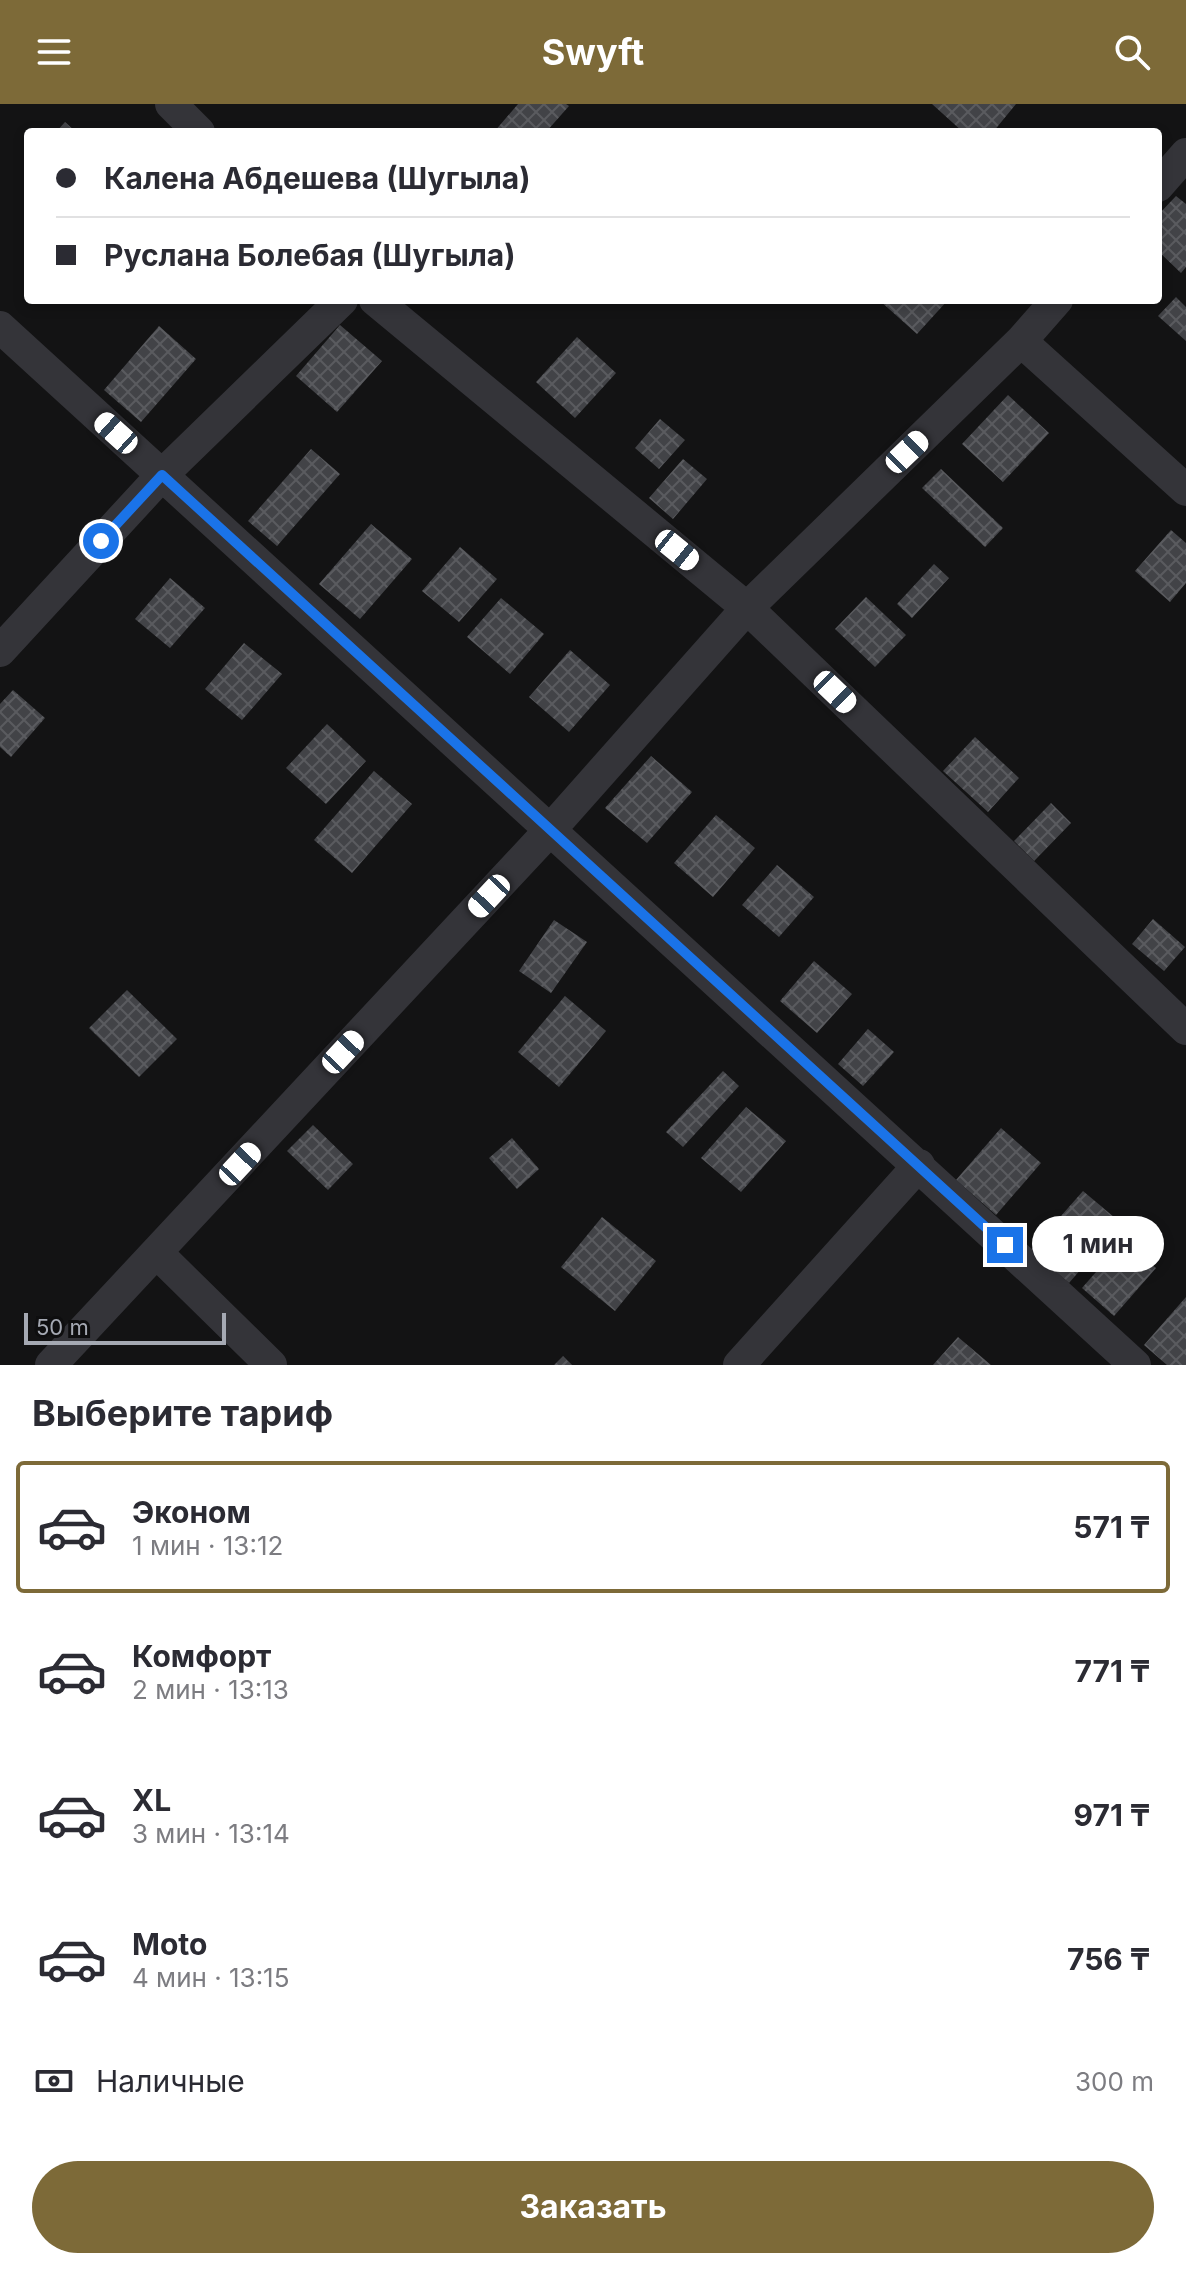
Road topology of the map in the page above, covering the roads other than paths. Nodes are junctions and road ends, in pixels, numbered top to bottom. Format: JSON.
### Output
{"nodes":[{"id":1,"x":171,"y":104,"type":"edge"},
{"id":2,"x":195,"y":128,"type":"edge"},
{"id":3,"x":1186,"y":154,"type":"edge"},
{"id":4,"x":1162,"y":181,"type":"edge"},
{"id":5,"x":338,"y":304,"type":"edge"},
{"id":6,"x":380,"y":304,"type":"edge"},
{"id":7,"x":1053,"y":304,"type":"edge"},
{"id":8,"x":0,"y":327,"type":"edge"},
{"id":9,"x":1021,"y":341,"type":"junction"},
{"id":10,"x":162,"y":475,"type":"junction"},
{"id":11,"x":1186,"y":490,"type":"edge"},
{"id":12,"x":747,"y":608,"type":"junction"},
{"id":13,"x":0,"y":651,"type":"edge"},
{"id":14,"x":551,"y":829,"type":"junction"},
{"id":15,"x":1186,"y":1029,"type":"edge"},
{"id":16,"x":919,"y":1165,"type":"junction"},
{"id":17,"x":157,"y":1253,"type":"junction"},
{"id":18,"x":51,"y":1365,"type":"edge"},
{"id":19,"x":271,"y":1365,"type":"edge"},
{"id":20,"x":739,"y":1365,"type":"edge"},
{"id":21,"x":1135,"y":1365,"type":"edge"}],
"edges":[{"from":1,"to":2,"type":"street"},
{"from":3,"to":4,"type":"street"},
{"from":5,"to":10,"type":"street"},
{"from":6,"to":12,"type":"street"},
{"from":7,"to":9,"type":"street"},
{"from":8,"to":10,"type":"street"},
{"from":9,"to":11,"type":"street"},
{"from":9,"to":12,"type":"street"},
{"from":10,"to":13,"type":"street"},
{"from":10,"to":14,"type":"street"},
{"from":12,"to":14,"type":"street"},
{"from":12,"to":15,"type":"street"},
{"from":14,"to":16,"type":"street"},
{"from":14,"to":17,"type":"street"},
{"from":16,"to":20,"type":"street"},
{"from":16,"to":21,"type":"street"},
{"from":17,"to":18,"type":"street"},
{"from":17,"to":19,"type":"street"}]}
